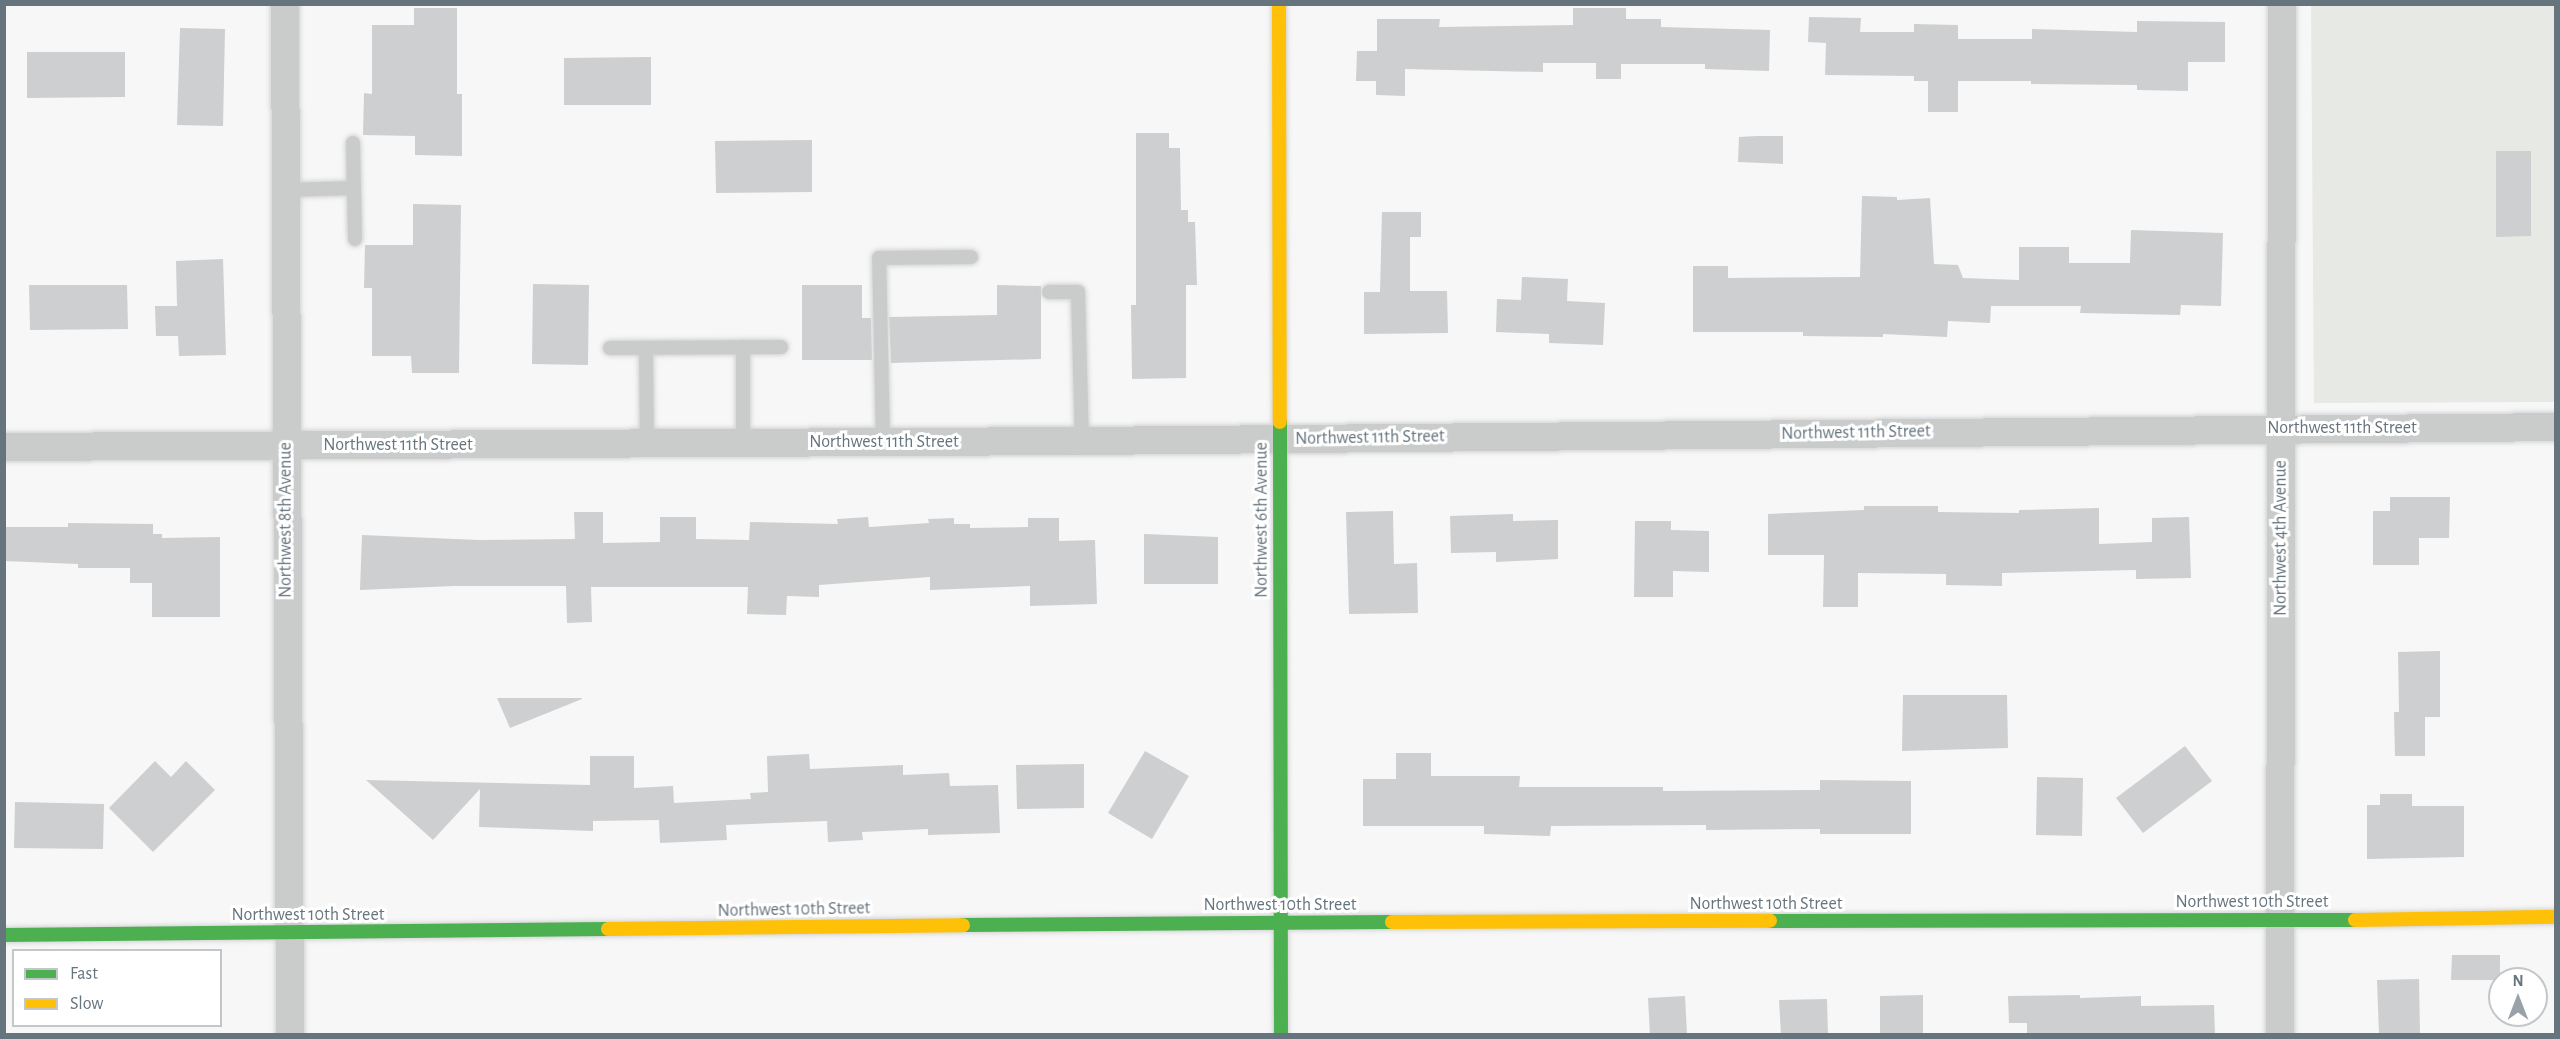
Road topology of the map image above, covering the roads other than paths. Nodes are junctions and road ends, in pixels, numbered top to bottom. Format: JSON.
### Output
{"nodes":[{"id":1,"x":285,"y":4,"type":"edge"},
{"id":2,"x":1279,"y":4,"type":"edge"},
{"id":3,"x":2282,"y":4,"type":"edge"},
{"id":4,"x":353,"y":143,"type":"dead end"},
{"id":5,"x":354,"y":188,"type":"junction"},
{"id":6,"x":285,"y":190,"type":"junction"},
{"id":7,"x":355,"y":239,"type":"dead end"},
{"id":8,"x":971,"y":257,"type":"dead end"},
{"id":9,"x":1049,"y":292,"type":"dead end"},
{"id":10,"x":743,"y":347,"type":"junction"},
{"id":11,"x":781,"y":347,"type":"dead end"},
{"id":12,"x":610,"y":348,"type":"dead end"},
{"id":13,"x":646,"y":348,"type":"junction"},
{"id":14,"x":2556,"y":427,"type":"edge"},
{"id":15,"x":2282,"y":429,"type":"junction"},
{"id":16,"x":1280,"y":439,"type":"junction"},
{"id":17,"x":1082,"y":441,"type":"junction"},
{"id":18,"x":883,"y":442,"type":"junction"},
{"id":19,"x":743,"y":443,"type":"junction"},
{"id":20,"x":648,"y":444,"type":"junction"},
{"id":21,"x":286,"y":446,"type":"junction"},
{"id":22,"x":4,"y":447,"type":"edge"},
{"id":23,"x":2556,"y":917,"type":"edge"},
{"id":24,"x":2280,"y":920,"type":"junction"},
{"id":25,"x":1281,"y":922,"type":"junction"},
{"id":26,"x":289,"y":934,"type":"junction"},
{"id":27,"x":4,"y":935,"type":"edge"},
{"id":28,"x":290,"y":1035,"type":"edge"},
{"id":29,"x":1281,"y":1035,"type":"edge"},
{"id":30,"x":2280,"y":1035,"type":"edge"}],
"edges":[{"from":1,"to":6,"type":"street","name":"Northwest 8th Avenue"},
{"from":2,"to":16,"type":"street","name":"Northwest 6th Avenue"},
{"from":3,"to":15,"type":"street","name":"Northwest 4th Avenue"},
{"from":4,"to":5,"type":"lane"},
{"from":5,"to":6,"type":"lane"},
{"from":5,"to":7,"type":"lane"},
{"from":6,"to":21,"type":"street","name":"Northwest 8th Avenue"},
{"from":8,"to":18,"type":"lane"},
{"from":9,"to":17,"type":"lane"},
{"from":10,"to":11,"type":"lane"},
{"from":10,"to":13,"type":"lane"},
{"from":10,"to":19,"type":"lane"},
{"from":12,"to":13,"type":"lane"},
{"from":13,"to":20,"type":"lane"},
{"from":14,"to":15,"type":"street","name":"Northwest 11th Street"},
{"from":15,"to":16,"type":"street","name":"Northwest 11th Street"},
{"from":15,"to":24,"type":"street","name":"Northwest 4th Avenue"},
{"from":16,"to":17,"type":"street","name":"Northwest 11th Street"},
{"from":16,"to":25,"type":"street","name":"Northwest 6th Avenue"},
{"from":17,"to":18,"type":"street","name":"Northwest 11th Street"},
{"from":18,"to":19,"type":"street","name":"Northwest 11th Street"},
{"from":19,"to":20,"type":"street","name":"Northwest 11th Street"},
{"from":20,"to":21,"type":"street","name":"Northwest 11th Street"},
{"from":21,"to":22,"type":"street","name":"Northwest 11th Street"},
{"from":21,"to":26,"type":"street","name":"Northwest 8th Avenue"},
{"from":23,"to":24,"type":"street","name":"Northwest 10th Street"},
{"from":24,"to":25,"type":"street","name":"Northwest 10th Street"},
{"from":24,"to":30,"type":"street","name":"Northwest 4th Avenue"},
{"from":25,"to":26,"type":"street","name":"Northwest 10th Street"},
{"from":25,"to":29,"type":"street","name":"Northwest 6th Avenue"},
{"from":26,"to":27,"type":"street","name":"Northwest 10th Street"},
{"from":26,"to":28,"type":"street","name":"Northwest 8th Avenue"}]}
